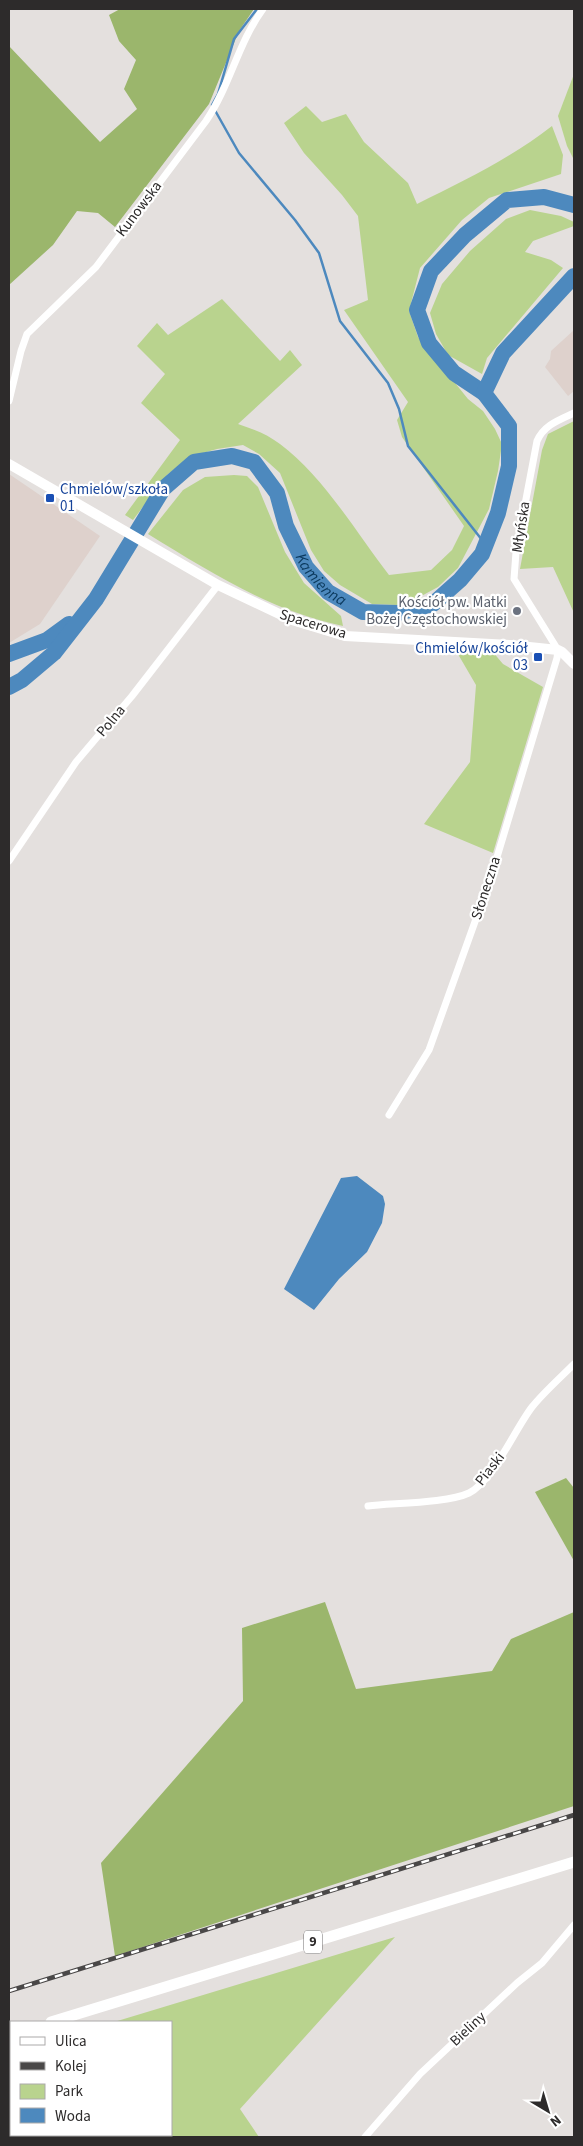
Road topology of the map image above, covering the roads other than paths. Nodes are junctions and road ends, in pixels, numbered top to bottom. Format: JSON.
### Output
{"nodes":[{"id":1,"x":263,"y":9,"type":"edge"},
{"id":2,"x":9,"y":401,"type":"edge"},
{"id":3,"x":574,"y":413,"type":"edge"},
{"id":4,"x":9,"y":464,"type":"edge"},
{"id":5,"x":218,"y":585,"type":"junction"},
{"id":6,"x":558,"y":650,"type":"junction"},
{"id":7,"x":574,"y":664,"type":"edge"},
{"id":8,"x":9,"y":861,"type":"edge"},
{"id":9,"x":389,"y":1115,"type":"dead end"},
{"id":10,"x":574,"y":1364,"type":"edge"},
{"id":11,"x":368,"y":1506,"type":"dead end"},
{"id":12,"x":574,"y":1862,"type":"edge"},
{"id":13,"x":574,"y":1925,"type":"edge"},
{"id":14,"x":54,"y":2021,"type":"edge"},
{"id":15,"x":365,"y":2137,"type":"edge"}],
"edges":[{"from":1,"to":2,"type":"street","name":"Kunowska"},
{"from":3,"to":6,"type":"street","name":"Młyńska"},
{"from":4,"to":5,"type":"street","name":"Spacerowa"},
{"from":5,"to":6,"type":"street","name":"Spacerowa"},
{"from":5,"to":8,"type":"street","name":"Polna"},
{"from":6,"to":7,"type":"street"},
{"from":6,"to":9,"type":"street","name":"Słoneczna"},
{"from":10,"to":11,"type":"street","name":"Piaski"},
{"from":12,"to":14,"type":"main road","number":"9"},
{"from":13,"to":15,"type":"street","name":"Bieliny"}]}
